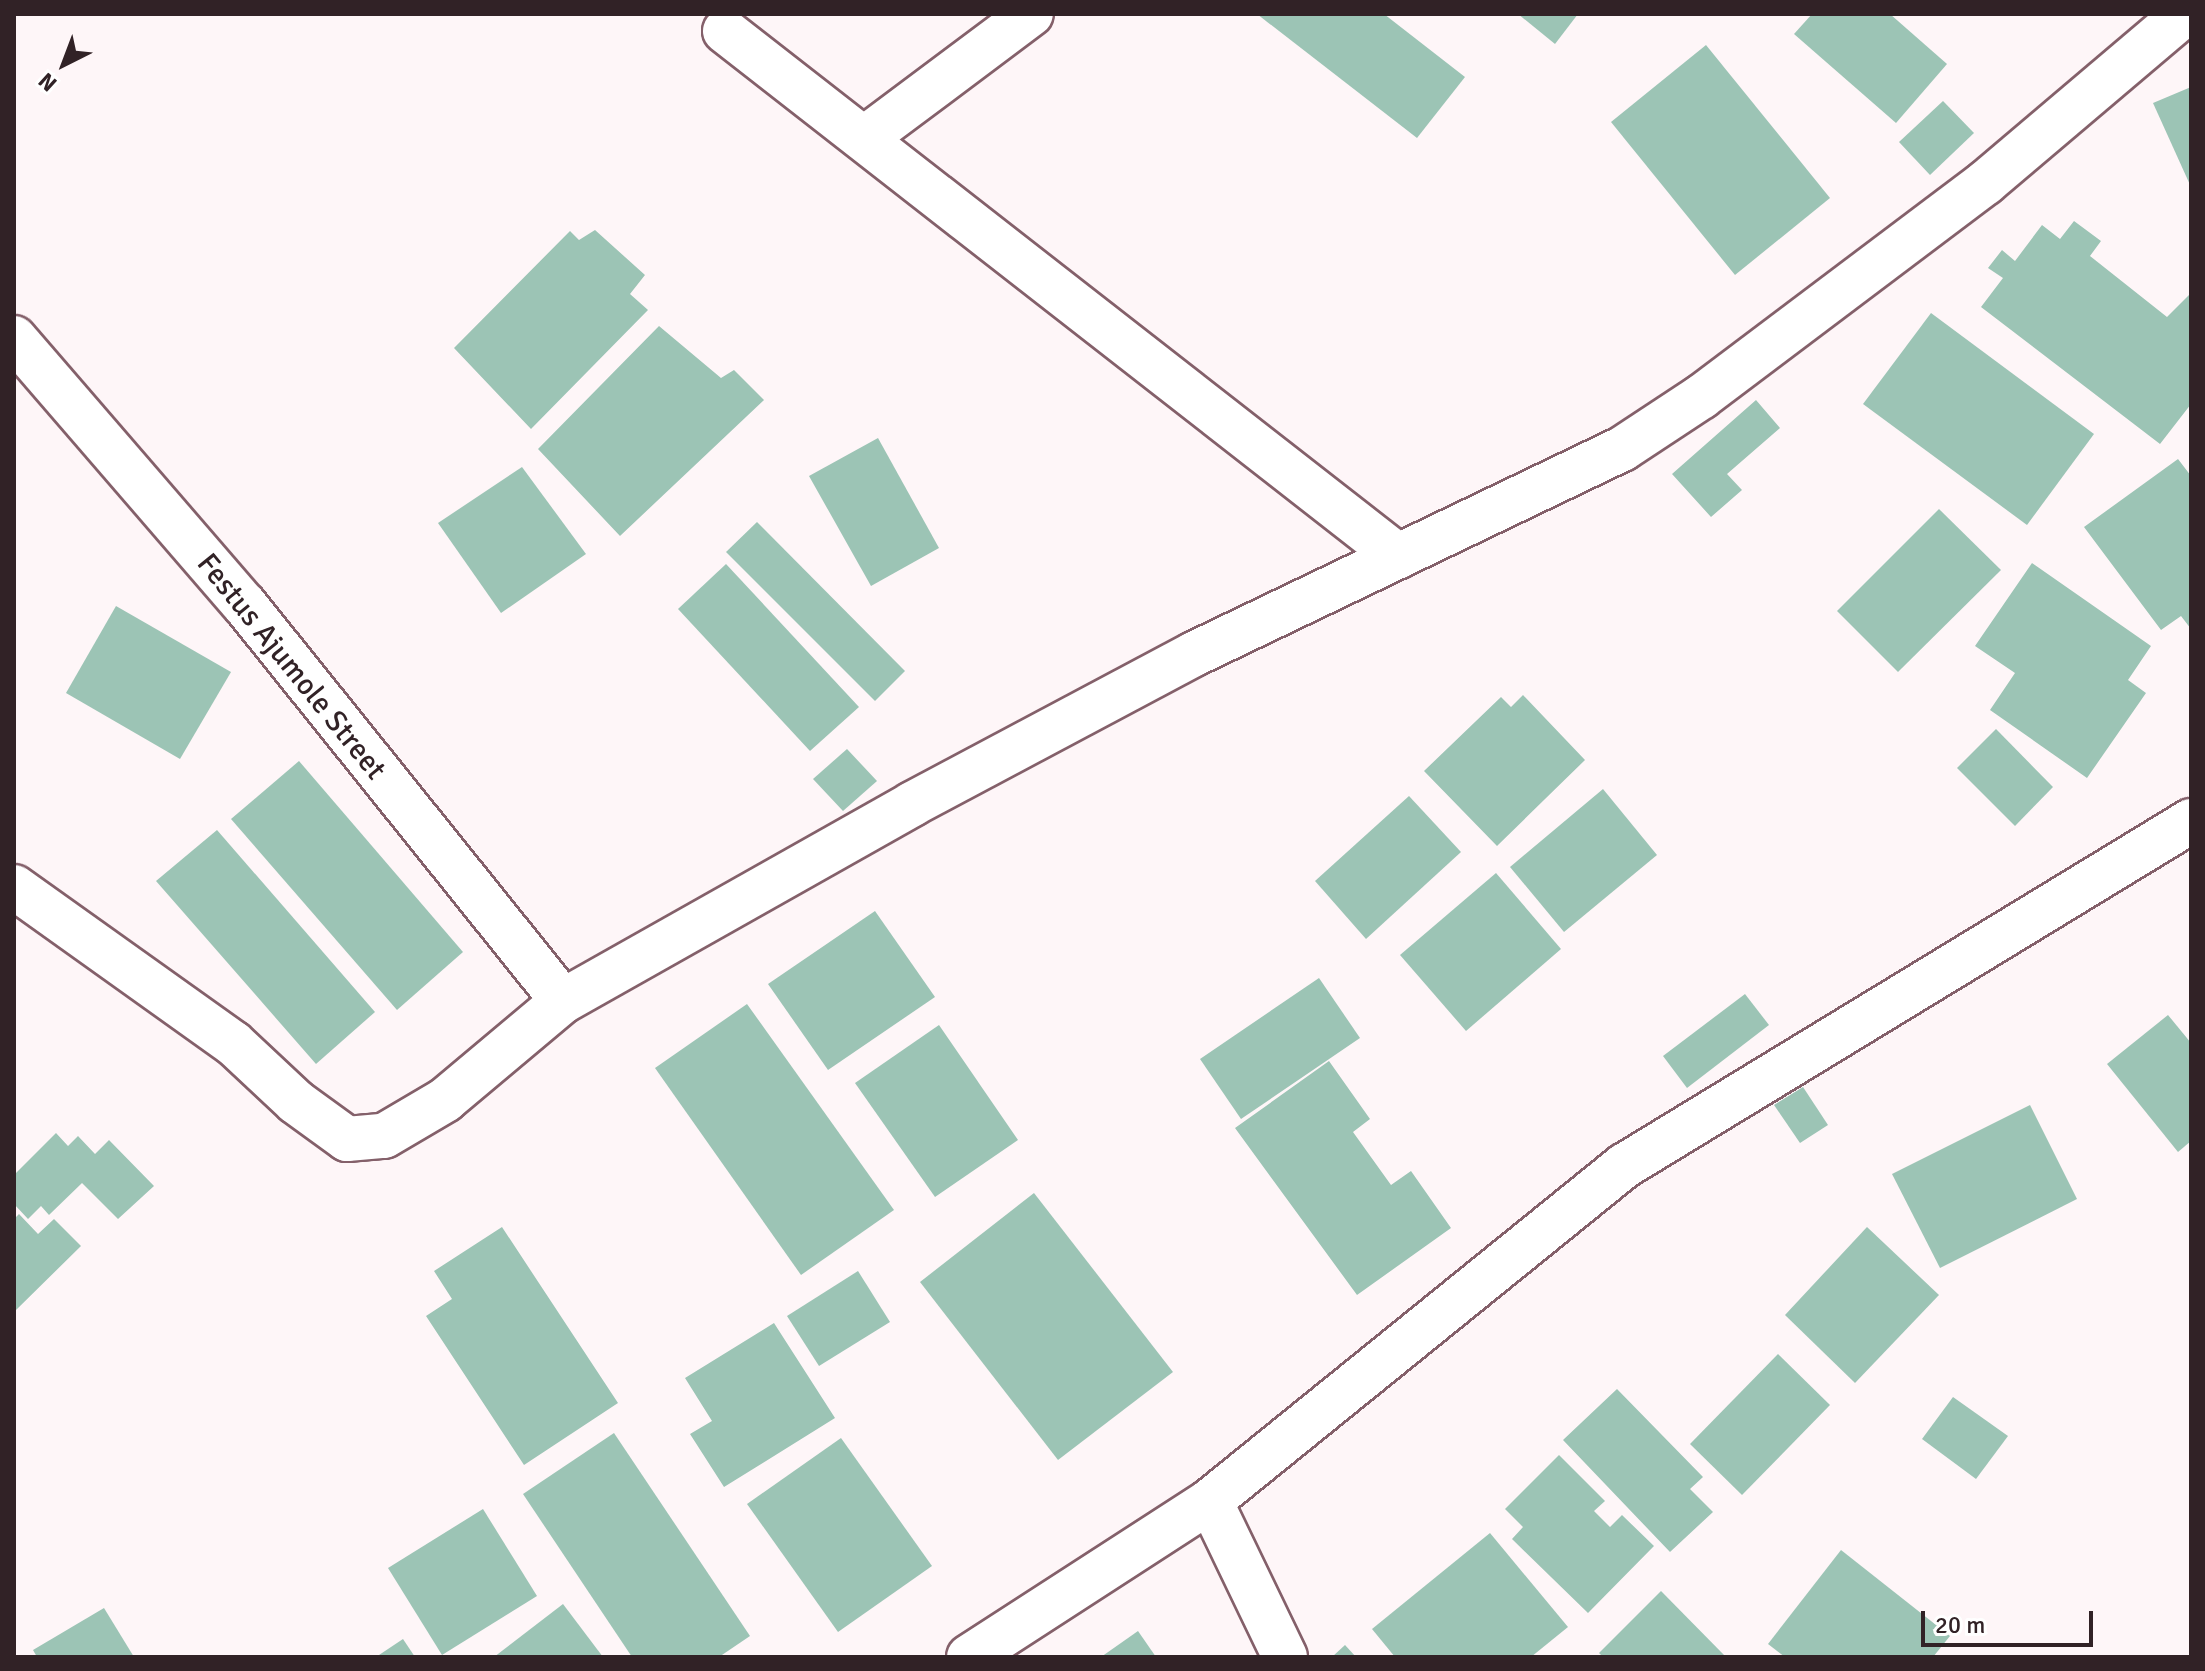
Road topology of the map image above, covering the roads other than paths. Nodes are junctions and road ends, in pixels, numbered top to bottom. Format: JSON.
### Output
{"nodes":[{"id":1,"x":1031,"y":14,"type":"edge"},
{"id":2,"x":2184,"y":14,"type":"edge"},
{"id":3,"x":725,"y":31,"type":"dead end"},
{"id":4,"x":865,"y":138,"type":"junction"},
{"id":5,"x":14,"y":338,"type":"edge"},
{"id":6,"x":1398,"y":556,"type":"junction"},
{"id":7,"x":2191,"y":821,"type":"edge"},
{"id":8,"x":14,"y":887,"type":"edge"},
{"id":9,"x":563,"y":1001,"type":"junction"},
{"id":10,"x":1210,"y":1501,"type":"junction"},
{"id":11,"x":969,"y":1657,"type":"edge"},
{"id":12,"x":1285,"y":1657,"type":"edge"}],
"edges":[{"from":1,"to":4,"type":"street"},
{"from":2,"to":6,"type":"street"},
{"from":3,"to":4,"type":"street"},
{"from":4,"to":6,"type":"street"},
{"from":5,"to":9,"type":"street","name":"Festus Ajumole Street"},
{"from":6,"to":9,"type":"street"},
{"from":7,"to":10,"type":"street"},
{"from":8,"to":9,"type":"street"},
{"from":10,"to":11,"type":"street"},
{"from":10,"to":12,"type":"street"}]}
